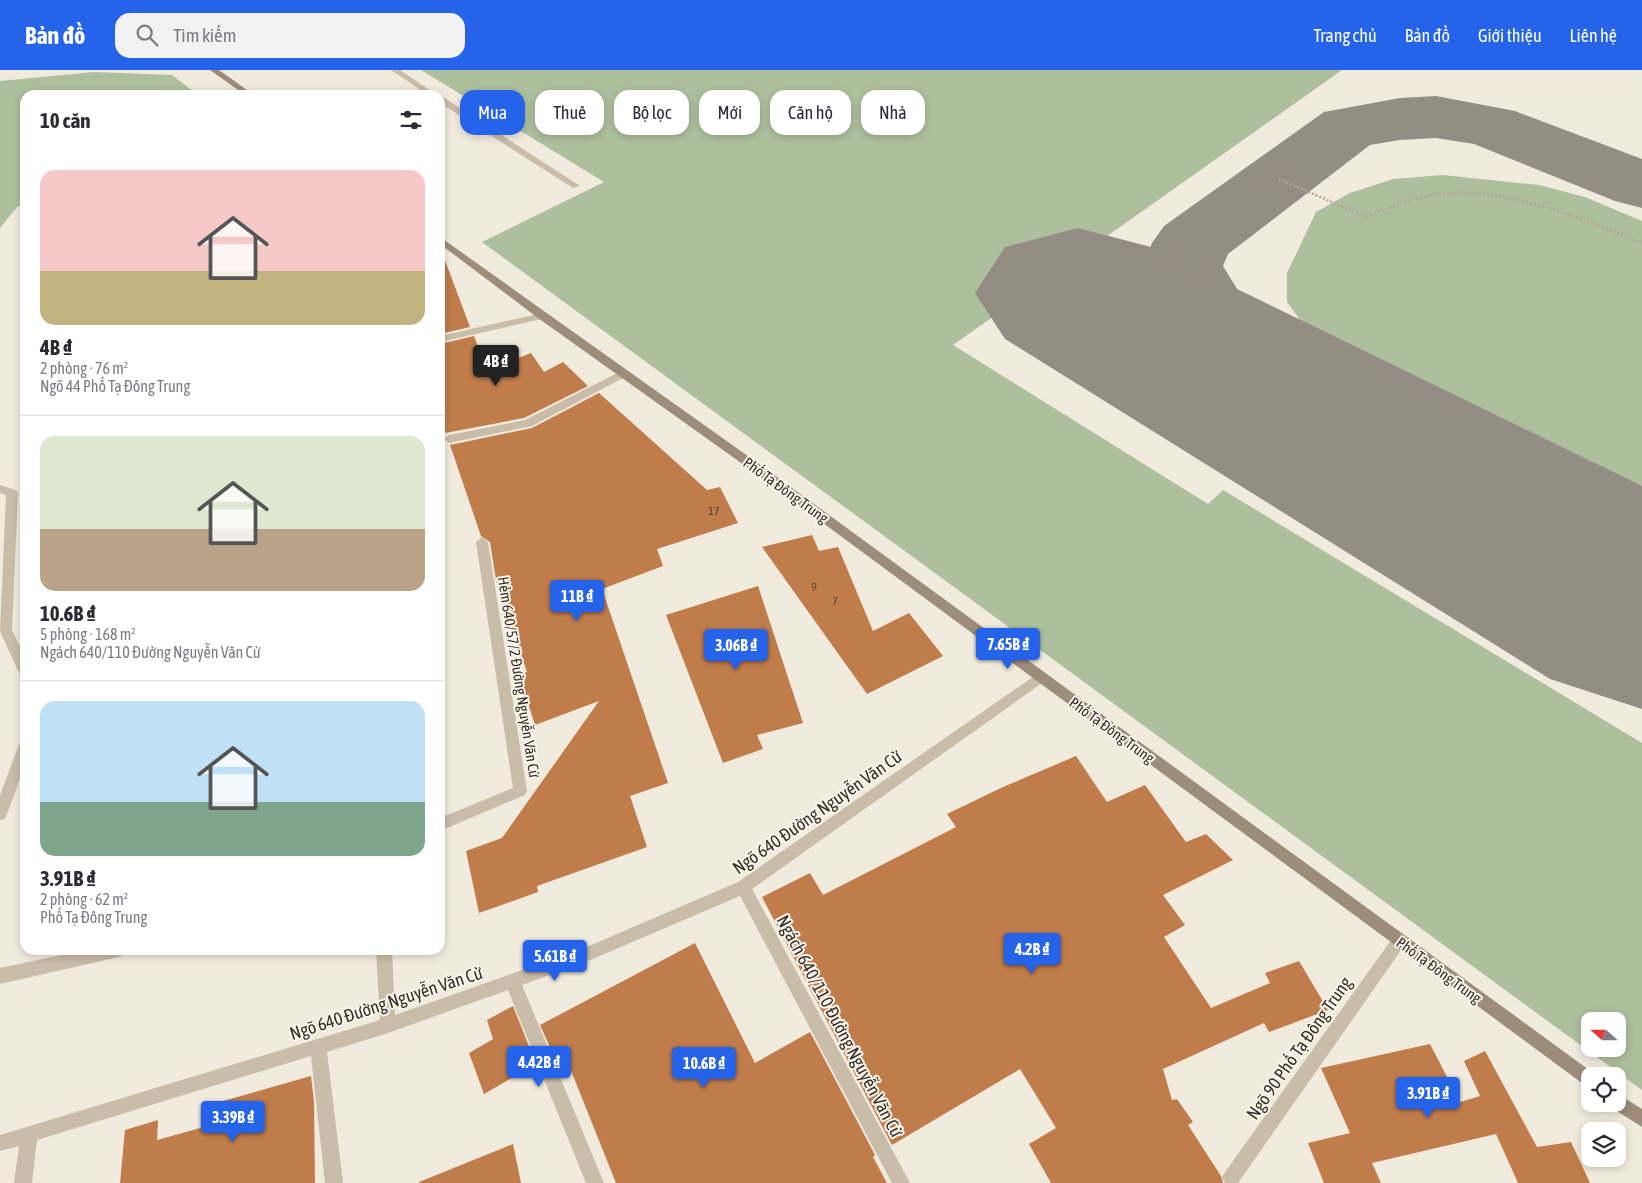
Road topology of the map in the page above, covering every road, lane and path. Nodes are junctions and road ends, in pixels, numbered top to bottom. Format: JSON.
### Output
{"nodes":[{"id":1,"x":214,"y":70,"type":"edge"},
{"id":2,"x":395,"y":70,"type":"edge"},
{"id":3,"x":243,"y":90,"type":"edge"},
{"id":4,"x":426,"y":90,"type":"edge"},
{"id":5,"x":445,"y":102,"type":"edge"},
{"id":6,"x":1278,"y":179,"type":"dead end"},
{"id":7,"x":576,"y":186,"type":"dead end"},
{"id":8,"x":1642,"y":243,"type":"edge"},
{"id":9,"x":445,"y":244,"type":"edge"},
{"id":10,"x":542,"y":316,"type":"junction"},
{"id":11,"x":445,"y":338,"type":"edge"},
{"id":12,"x":623,"y":374,"type":"junction"},
{"id":13,"x":449,"y":439,"type":"dead end"},
{"id":14,"x":0,"y":489,"type":"edge"},
{"id":15,"x":482,"y":542,"type":"dead end"},
{"id":16,"x":4,"y":588,"type":"edge"},
{"id":17,"x":20,"y":660,"type":"edge"},
{"id":18,"x":1040,"y":678,"type":"junction"},
{"id":19,"x":20,"y":760,"type":"edge"},
{"id":20,"x":0,"y":814,"type":"edge"},
{"id":21,"x":445,"y":823,"type":"edge"},
{"id":22,"x":743,"y":887,"type":"junction"},
{"id":23,"x":1399,"y":941,"type":"junction"},
{"id":24,"x":96,"y":955,"type":"edge"},
{"id":25,"x":384,"y":955,"type":"edge"},
{"id":26,"x":0,"y":976,"type":"edge"},
{"id":27,"x":512,"y":981,"type":"junction"},
{"id":28,"x":388,"y":1025,"type":"junction"},
{"id":29,"x":318,"y":1045,"type":"junction"},
{"id":30,"x":1581,"y":1074,"type":"edge"},
{"id":31,"x":1626,"y":1108,"type":"edge"},
{"id":32,"x":1642,"y":1120,"type":"edge"},
{"id":33,"x":29,"y":1133,"type":"junction"},
{"id":34,"x":0,"y":1143,"type":"edge"},
{"id":35,"x":1231,"y":1178,"type":"dead end"},
{"id":36,"x":23,"y":1183,"type":"edge"},
{"id":37,"x":334,"y":1183,"type":"edge"},
{"id":38,"x":595,"y":1183,"type":"edge"},
{"id":39,"x":901,"y":1183,"type":"edge"}],
"edges":[{"from":1,"to":3,"type":"street"},
{"from":2,"to":4,"type":"street"},
{"from":5,"to":7,"type":"street"},
{"from":6,"to":8,"type":"path"},
{"from":9,"to":10,"type":"street","name":"Phố Tạ Đông Trung"},
{"from":10,"to":11,"type":"street"},
{"from":10,"to":12,"type":"street","name":"Phố Tạ Đông Trung"},
{"from":12,"to":13,"type":"street"},
{"from":12,"to":18,"type":"street","name":"Phố Tạ Đông Trung"},
{"from":14,"to":16,"type":"street"},
{"from":15,"to":21,"type":"street","name":"Hẻm 640/57/2 Đường Nguyễn Văn Cừ"},
{"from":16,"to":17,"type":"street"},
{"from":18,"to":22,"type":"street","name":"Ngõ 640 Đường Nguyễn Văn Cừ"},
{"from":18,"to":23,"type":"street","name":"Phố Tạ Đông Trung"},
{"from":19,"to":20,"type":"street"},
{"from":22,"to":27,"type":"street","name":"Ngõ 640 Đường Nguyễn Văn Cừ"},
{"from":22,"to":39,"type":"street","name":"Ngách 640/110 Đường Nguyễn Văn Cừ"},
{"from":23,"to":30,"type":"street","name":"Phố Tạ Đông Trung"},
{"from":23,"to":35,"type":"street","name":"Ngõ 90 Phố Tạ Đông Trung"},
{"from":24,"to":26,"type":"street"},
{"from":25,"to":28,"type":"street"},
{"from":27,"to":28,"type":"street","name":"Ngõ 640 Đường Nguyễn Văn Cừ"},
{"from":27,"to":38,"type":"street"},
{"from":28,"to":29,"type":"street","name":"Ngõ 640 Đường Nguyễn Văn Cừ"},
{"from":29,"to":33,"type":"street","name":"Ngõ 640 Đường Nguyễn Văn Cừ"},
{"from":29,"to":37,"type":"street"},
{"from":31,"to":32,"type":"street"},
{"from":33,"to":34,"type":"street","name":"Ngõ 640 Đường Nguyễn Văn Cừ"},
{"from":33,"to":36,"type":"street"}]}
